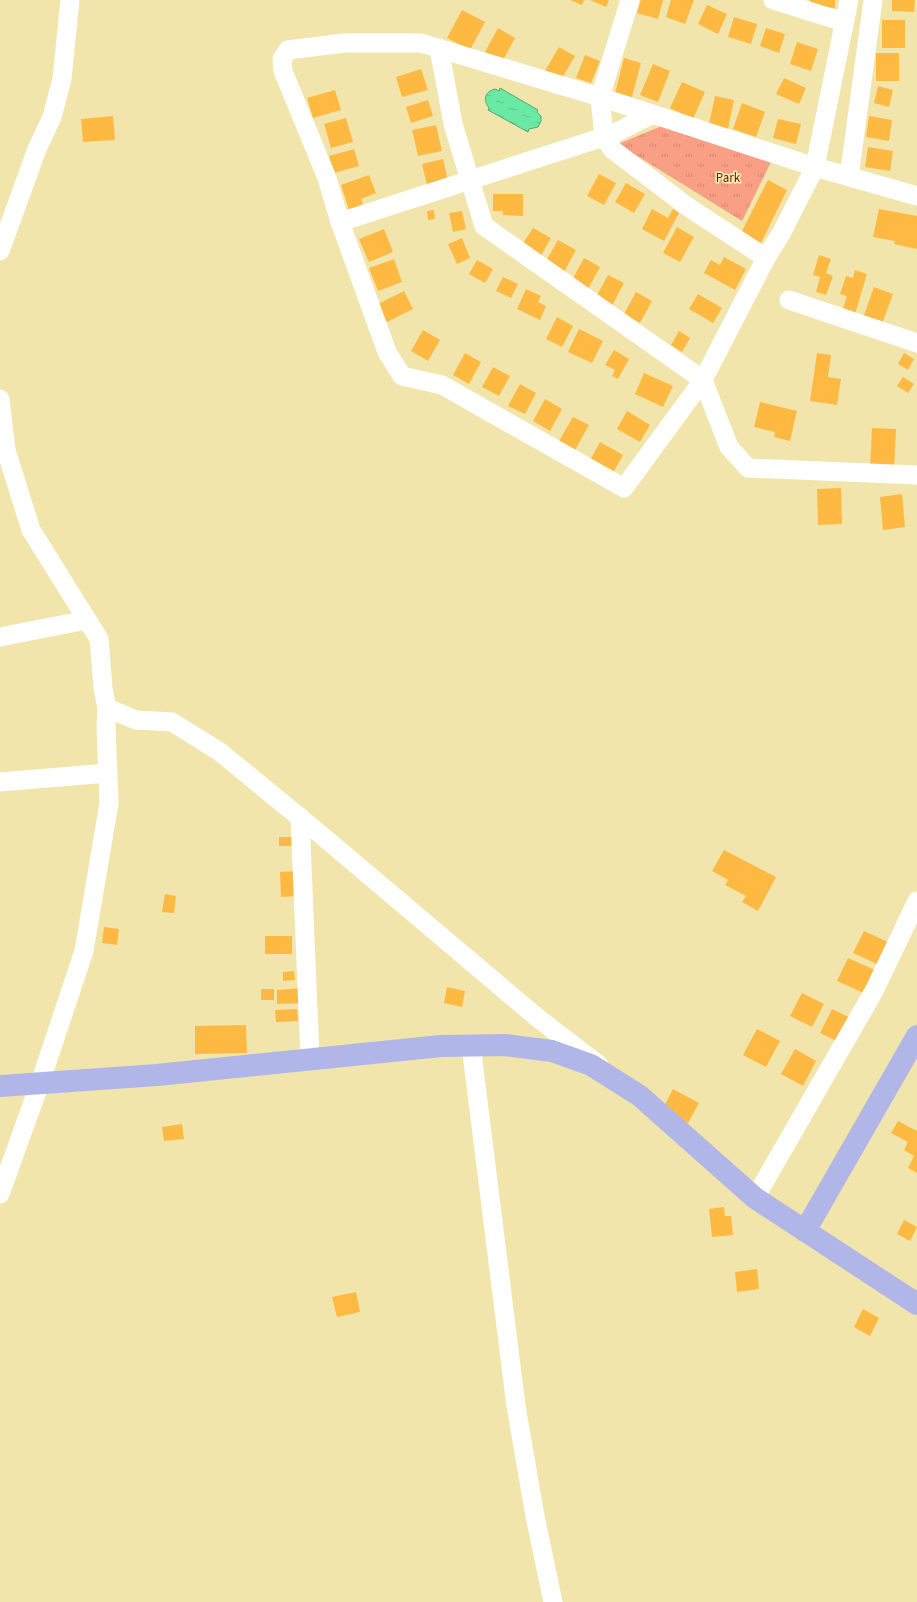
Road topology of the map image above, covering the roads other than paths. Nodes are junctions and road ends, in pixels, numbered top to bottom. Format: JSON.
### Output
{"nodes":[{"id":1,"x":70,"y":0,"type":"edge"},
{"id":2,"x":630,"y":0,"type":"edge"},
{"id":3,"x":772,"y":0,"type":"edge"},
{"id":4,"x":849,"y":0,"type":"edge"},
{"id":5,"x":874,"y":0,"type":"edge"},
{"id":6,"x":844,"y":22,"type":"junction"},
{"id":7,"x":440,"y":48,"type":"junction"},
{"id":8,"x":600,"y":97,"type":"junction"},
{"id":9,"x":653,"y":114,"type":"junction"},
{"id":10,"x":604,"y":137,"type":"junction"},
{"id":11,"x":815,"y":167,"type":"junction"},
{"id":12,"x":848,"y":177,"type":"junction"},
{"id":13,"x":471,"y":181,"type":"junction"},
{"id":14,"x":917,"y":196,"type":"edge"},
{"id":15,"x":340,"y":222,"type":"junction"},
{"id":16,"x":0,"y":251,"type":"edge"},
{"id":17,"x":766,"y":258,"type":"junction"},
{"id":18,"x":789,"y":300,"type":"dead end"},
{"id":19,"x":917,"y":343,"type":"edge"},
{"id":20,"x":702,"y":380,"type":"junction"},
{"id":21,"x":0,"y":400,"type":"edge"},
{"id":22,"x":917,"y":475,"type":"edge"},
{"id":23,"x":88,"y":620,"type":"junction"},
{"id":24,"x":0,"y":637,"type":"edge"},
{"id":25,"x":107,"y":708,"type":"junction"},
{"id":26,"x":108,"y":773,"type":"junction"},
{"id":27,"x":0,"y":782,"type":"edge"},
{"id":28,"x":300,"y":817,"type":"junction"},
{"id":29,"x":917,"y":901,"type":"edge"},
{"id":30,"x":917,"y":1036,"type":"edge"},
{"id":31,"x":471,"y":1045,"type":"junction"},
{"id":32,"x":310,"y":1059,"type":"junction"},
{"id":33,"x":40,"y":1083,"type":"junction"},
{"id":34,"x":0,"y":1086,"type":"edge"},
{"id":35,"x":640,"y":1096,"type":"junction"},
{"id":36,"x":0,"y":1194,"type":"edge"},
{"id":37,"x":755,"y":1198,"type":"junction"},
{"id":38,"x":805,"y":1231,"type":"junction"},
{"id":39,"x":917,"y":1304,"type":"edge"},
{"id":40,"x":553,"y":1602,"type":"edge"}],
"edges":[{"from":1,"to":16,"type":"street"},
{"from":2,"to":8,"type":"street"},
{"from":3,"to":6,"type":"street"},
{"from":4,"to":6,"type":"street"},
{"from":5,"to":12,"type":"street"},
{"from":6,"to":11,"type":"street"},
{"from":7,"to":8,"type":"street"},
{"from":7,"to":13,"type":"street"},
{"from":7,"to":15,"type":"street"},
{"from":8,"to":9,"type":"street"},
{"from":8,"to":10,"type":"street"},
{"from":9,"to":10,"type":"street"},
{"from":9,"to":11,"type":"street"},
{"from":10,"to":13,"type":"street"},
{"from":10,"to":17,"type":"street"},
{"from":11,"to":12,"type":"street"},
{"from":11,"to":17,"type":"street"},
{"from":12,"to":14,"type":"street"},
{"from":13,"to":15,"type":"street"},
{"from":13,"to":20,"type":"street"},
{"from":15,"to":20,"type":"street"},
{"from":17,"to":20,"type":"street"},
{"from":18,"to":19,"type":"street"},
{"from":20,"to":22,"type":"street"},
{"from":21,"to":23,"type":"street"},
{"from":23,"to":24,"type":"street"},
{"from":23,"to":25,"type":"street"},
{"from":25,"to":26,"type":"street"},
{"from":25,"to":28,"type":"street"},
{"from":26,"to":27,"type":"street"},
{"from":26,"to":33,"type":"street"},
{"from":28,"to":32,"type":"street"},
{"from":28,"to":35,"type":"street"},
{"from":29,"to":37,"type":"street"},
{"from":30,"to":38,"type":"main road"},
{"from":31,"to":32,"type":"main road"},
{"from":31,"to":35,"type":"main road"},
{"from":31,"to":40,"type":"street"},
{"from":32,"to":33,"type":"main road"},
{"from":33,"to":34,"type":"main road"},
{"from":33,"to":36,"type":"street"},
{"from":35,"to":37,"type":"main road"},
{"from":37,"to":38,"type":"main road"},
{"from":38,"to":39,"type":"main road"}]}
